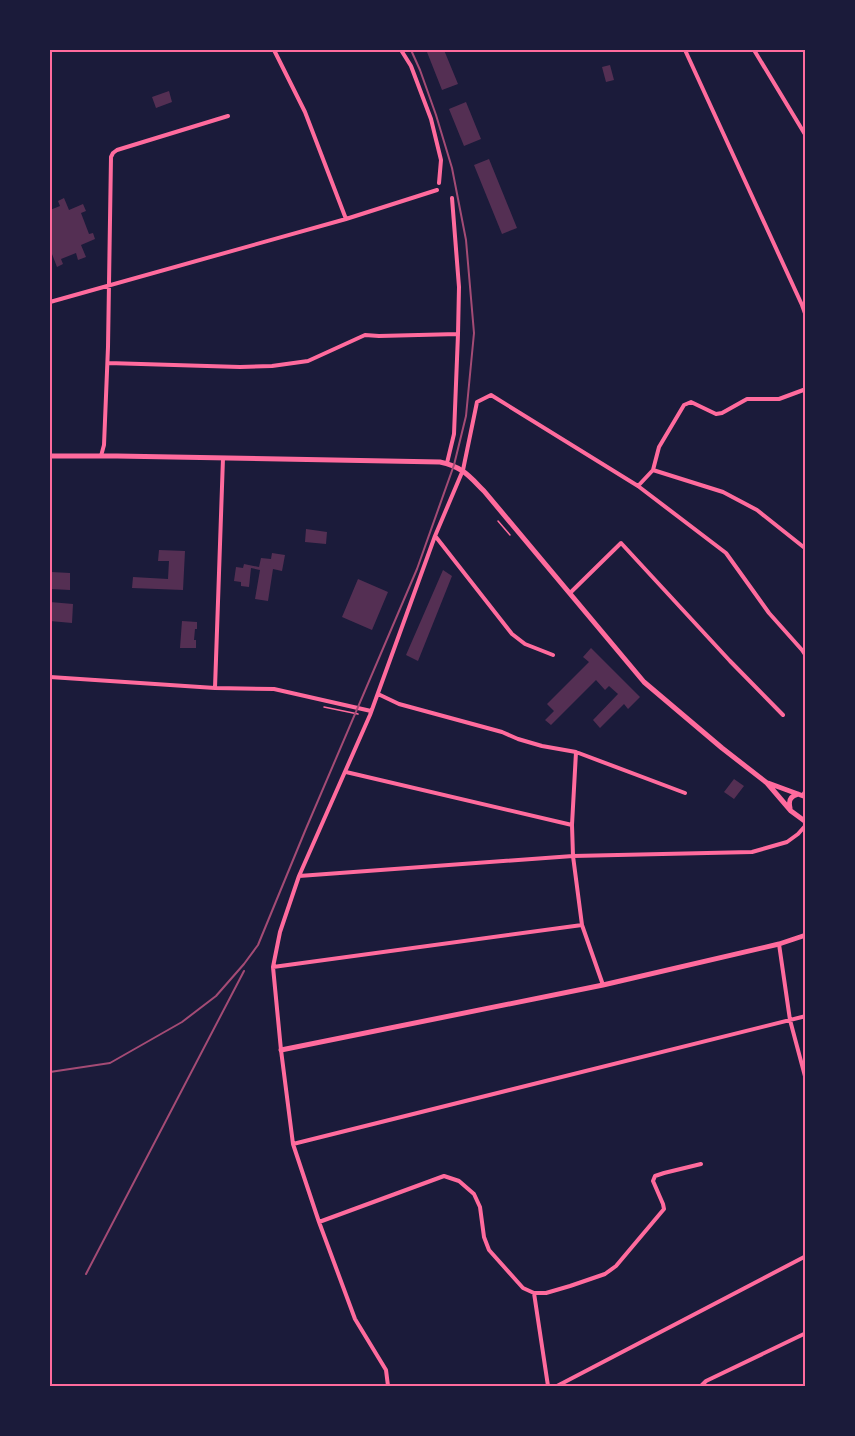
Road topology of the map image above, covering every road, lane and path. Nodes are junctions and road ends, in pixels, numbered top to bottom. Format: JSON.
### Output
{"nodes":[{"id":1,"x":273,"y":50,"type":"edge"},
{"id":2,"x":401,"y":50,"type":"edge"},
{"id":3,"x":685,"y":50,"type":"edge"},
{"id":4,"x":754,"y":50,"type":"edge"},
{"id":5,"x":228,"y":116,"type":"dead end"},
{"id":6,"x":806,"y":136,"type":"edge"},
{"id":7,"x":439,"y":183,"type":"dead end"},
{"id":8,"x":437,"y":190,"type":"dead end"},
{"id":9,"x":452,"y":198,"type":"dead end"},
{"id":10,"x":346,"y":219,"type":"junction"},
{"id":11,"x":110,"y":285,"type":"junction"},
{"id":12,"x":50,"y":302,"type":"edge"},
{"id":13,"x":806,"y":316,"type":"edge"},
{"id":14,"x":458,"y":334,"type":"junction"},
{"id":15,"x":108,"y":363,"type":"junction"},
{"id":16,"x":806,"y":389,"type":"edge"},
{"id":17,"x":50,"y":456,"type":"edge"},
{"id":18,"x":101,"y":456,"type":"junction"},
{"id":19,"x":223,"y":458,"type":"junction"},
{"id":20,"x":447,"y":463,"type":"junction"},
{"id":21,"x":463,"y":470,"type":"junction"},
{"id":22,"x":653,"y":470,"type":"junction"},
{"id":23,"x":638,"y":486,"type":"junction"},
{"id":24,"x":498,"y":521,"type":"dead end"},
{"id":25,"x":435,"y":536,"type":"junction"},
{"id":26,"x":510,"y":536,"type":"dead end"},
{"id":27,"x":806,"y":549,"type":"edge"},
{"id":28,"x":570,"y":593,"type":"junction"},
{"id":29,"x":553,"y":655,"type":"dead end"},
{"id":30,"x":806,"y":656,"type":"edge"},
{"id":31,"x":50,"y":677,"type":"edge"},
{"id":32,"x":214,"y":688,"type":"junction"},
{"id":33,"x":378,"y":694,"type":"junction"},
{"id":34,"x":324,"y":706,"type":"dead end"},
{"id":35,"x":371,"y":713,"type":"junction"},
{"id":36,"x":783,"y":715,"type":"dead end"},
{"id":37,"x":576,"y":752,"type":"junction"},
{"id":38,"x":346,"y":772,"type":"junction"},
{"id":39,"x":767,"y":783,"type":"junction"},
{"id":40,"x":686,"y":793,"type":"dead end"},
{"id":41,"x":803,"y":794,"type":"edge"},
{"id":42,"x":791,"y":811,"type":"junction"},
{"id":43,"x":806,"y":824,"type":"edge"},
{"id":44,"x":572,"y":825,"type":"junction"},
{"id":45,"x":573,"y":856,"type":"junction"},
{"id":46,"x":299,"y":876,"type":"junction"},
{"id":47,"x":582,"y":925,"type":"junction"},
{"id":48,"x":806,"y":935,"type":"edge"},
{"id":49,"x":779,"y":944,"type":"junction"},
{"id":50,"x":273,"y":967,"type":"junction"},
{"id":51,"x":603,"y":985,"type":"junction"},
{"id":52,"x":806,"y":1016,"type":"edge"},
{"id":53,"x":790,"y":1020,"type":"junction"},
{"id":54,"x":281,"y":1050,"type":"junction"},
{"id":55,"x":806,"y":1080,"type":"edge"},
{"id":56,"x":293,"y":1144,"type":"junction"},
{"id":57,"x":701,"y":1164,"type":"dead end"},
{"id":58,"x":319,"y":1222,"type":"junction"},
{"id":59,"x":806,"y":1256,"type":"edge"},
{"id":60,"x":534,"y":1293,"type":"junction"},
{"id":61,"x":806,"y":1333,"type":"edge"},
{"id":62,"x":388,"y":1386,"type":"edge"},
{"id":63,"x":548,"y":1386,"type":"edge"},
{"id":64,"x":556,"y":1386,"type":"edge"},
{"id":65,"x":701,"y":1386,"type":"edge"}],
"edges":[{"from":1,"to":10,"type":"street"},
{"from":2,"to":7,"type":"street"},
{"from":3,"to":13,"type":"street"},
{"from":4,"to":6,"type":"street"},
{"from":5,"to":11,"type":"street"},
{"from":8,"to":10,"type":"street"},
{"from":9,"to":14,"type":"street"},
{"from":10,"to":11,"type":"street"},
{"from":11,"to":12,"type":"street"},
{"from":11,"to":15,"type":"street"},
{"from":14,"to":15,"type":"street"},
{"from":14,"to":20,"type":"street"},
{"from":15,"to":18,"type":"street"},
{"from":16,"to":22,"type":"street"},
{"from":17,"to":18,"type":"street"},
{"from":18,"to":19,"type":"street"},
{"from":19,"to":20,"type":"street"},
{"from":19,"to":32,"type":"street"},
{"from":20,"to":21,"type":"street"},
{"from":21,"to":23,"type":"street"},
{"from":21,"to":25,"type":"street"},
{"from":21,"to":28,"type":"street"},
{"from":22,"to":23,"type":"street"},
{"from":22,"to":27,"type":"street"},
{"from":23,"to":30,"type":"street"},
{"from":24,"to":26,"type":"path"},
{"from":25,"to":29,"type":"street"},
{"from":25,"to":33,"type":"street"},
{"from":28,"to":36,"type":"street"},
{"from":28,"to":39,"type":"street"},
{"from":31,"to":32,"type":"street"},
{"from":32,"to":35,"type":"street"},
{"from":33,"to":35,"type":"street"},
{"from":33,"to":37,"type":"street"},
{"from":34,"to":35,"type":"path"},
{"from":35,"to":38,"type":"street"},
{"from":37,"to":40,"type":"street"},
{"from":37,"to":44,"type":"street"},
{"from":38,"to":44,"type":"street"},
{"from":38,"to":46,"type":"street"},
{"from":39,"to":41,"type":"street"},
{"from":39,"to":42,"type":"street"},
{"from":41,"to":42,"type":"street"},
{"from":42,"to":43,"type":"street"},
{"from":43,"to":45,"type":"street"},
{"from":44,"to":45,"type":"street"},
{"from":45,"to":46,"type":"street"},
{"from":45,"to":47,"type":"street"},
{"from":46,"to":50,"type":"street"},
{"from":47,"to":50,"type":"street"},
{"from":47,"to":51,"type":"street"},
{"from":48,"to":49,"type":"street"},
{"from":49,"to":51,"type":"street"},
{"from":49,"to":53,"type":"street"},
{"from":50,"to":54,"type":"street"},
{"from":51,"to":54,"type":"street"},
{"from":52,"to":53,"type":"street"},
{"from":53,"to":55,"type":"street"},
{"from":53,"to":56,"type":"street"},
{"from":54,"to":56,"type":"street"},
{"from":56,"to":58,"type":"street"},
{"from":57,"to":60,"type":"street"},
{"from":58,"to":60,"type":"street"},
{"from":58,"to":62,"type":"street"},
{"from":59,"to":64,"type":"street"},
{"from":60,"to":63,"type":"street"},
{"from":61,"to":65,"type":"street"}]}
